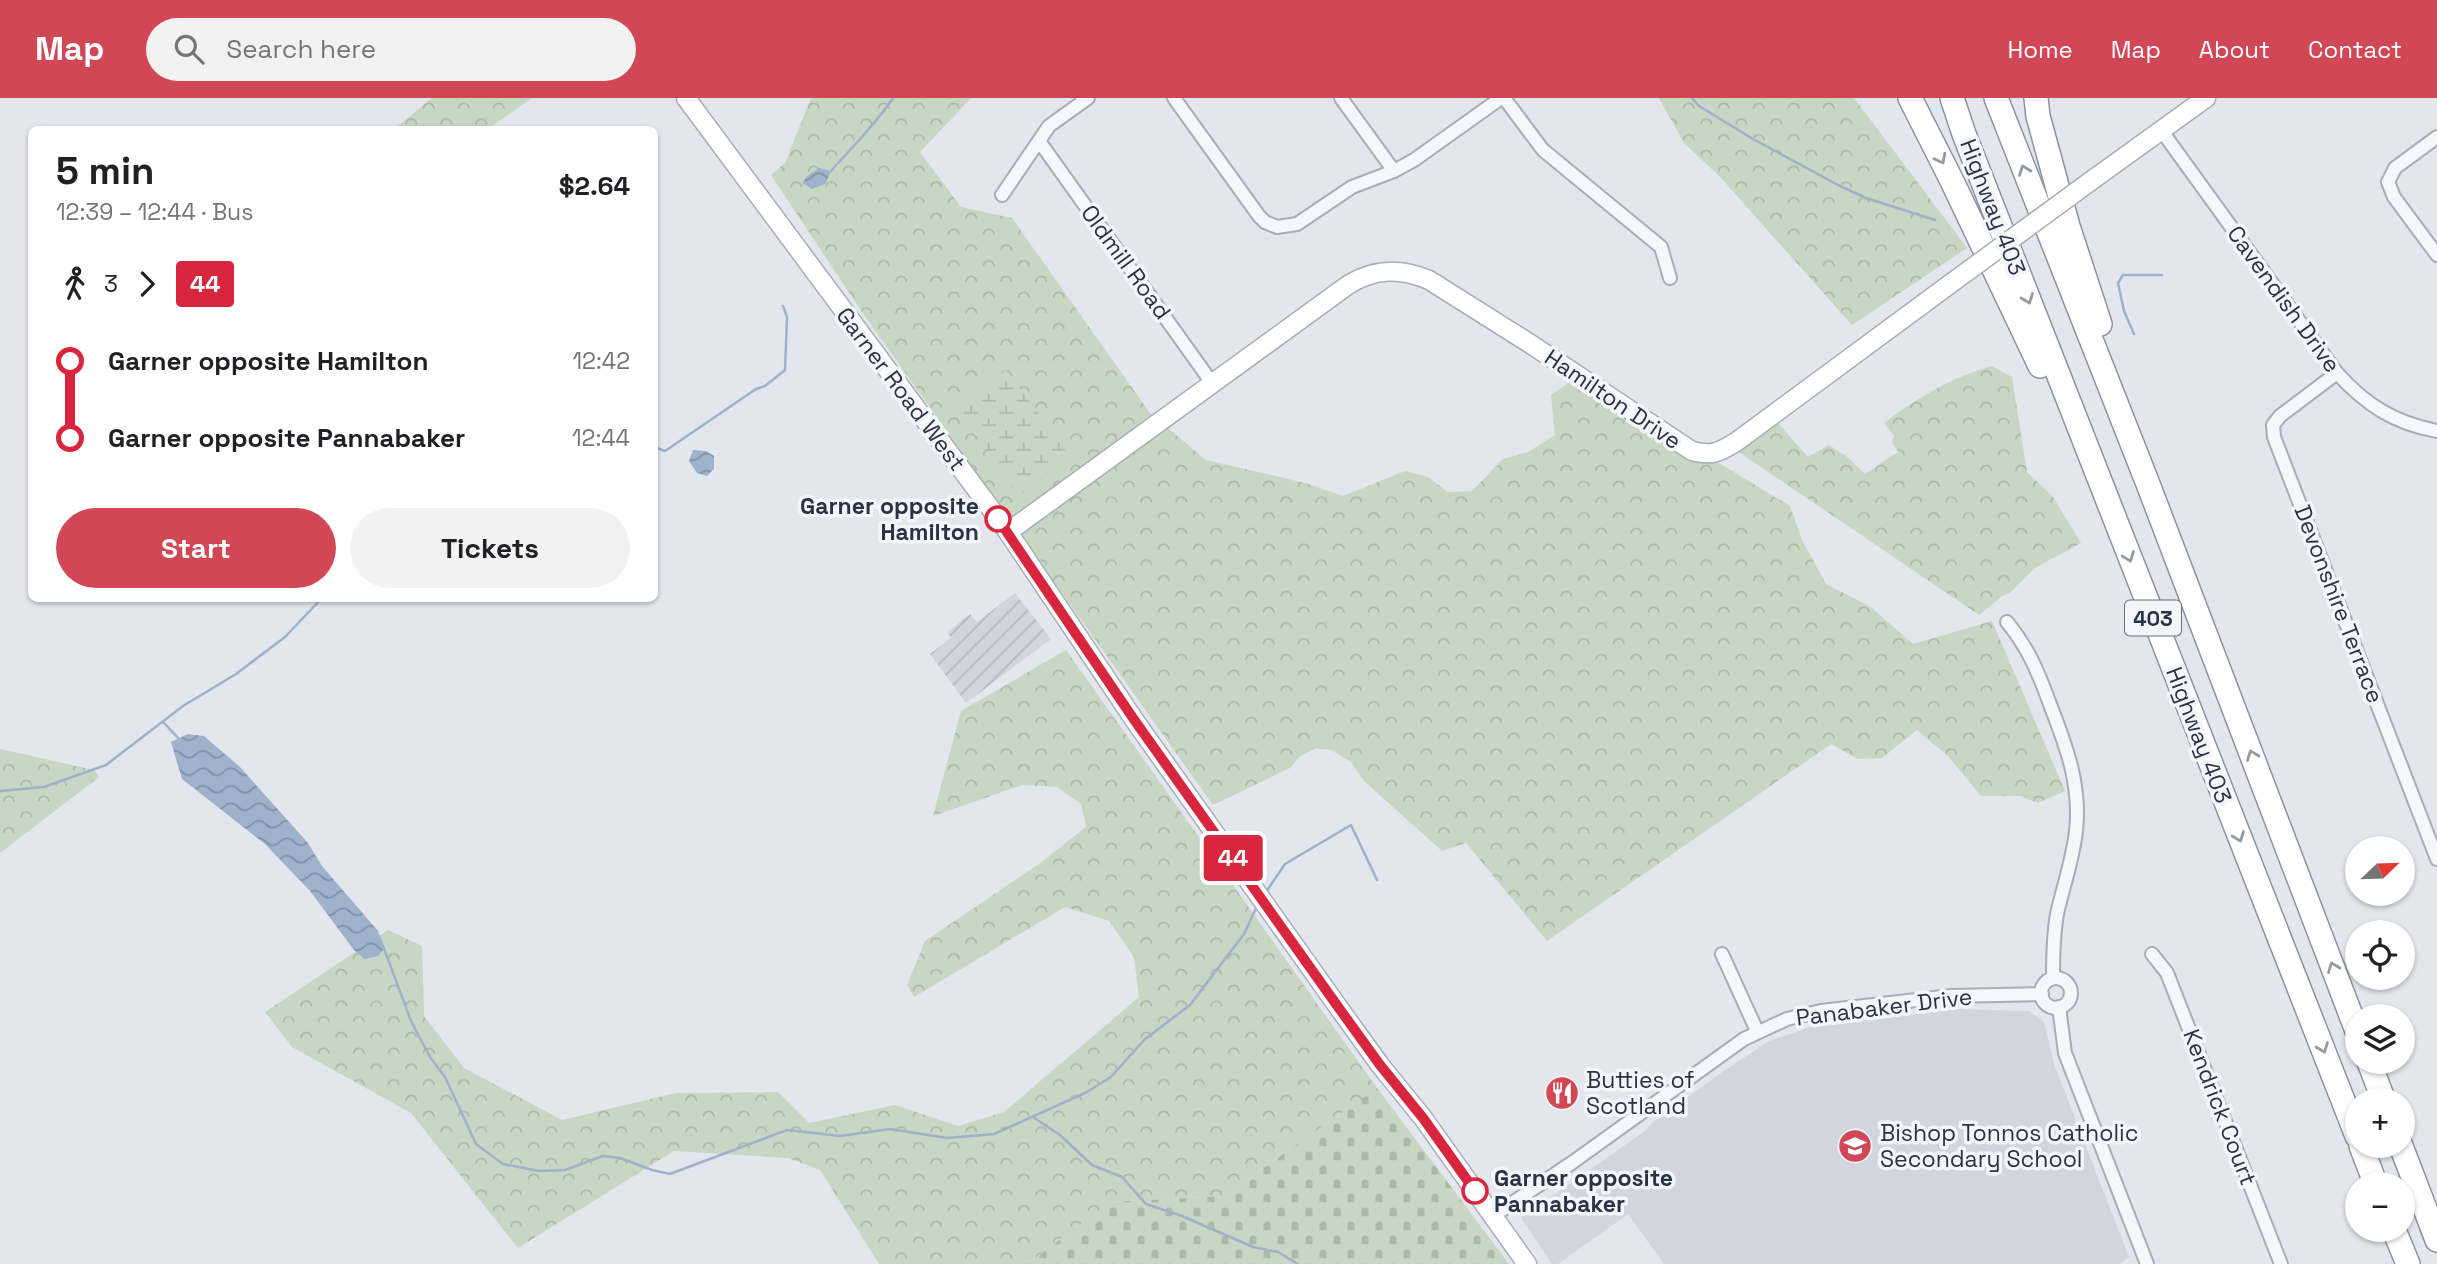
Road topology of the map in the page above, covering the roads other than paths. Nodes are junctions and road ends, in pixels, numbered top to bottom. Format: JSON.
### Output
{"nodes":[{"id":1,"x":686,"y":98,"type":"edge"},
{"id":2,"x":1088,"y":98,"type":"edge"},
{"id":3,"x":1174,"y":98,"type":"edge"},
{"id":4,"x":1341,"y":98,"type":"edge"},
{"id":5,"x":1503,"y":98,"type":"edge"},
{"id":6,"x":1910,"y":98,"type":"edge"},
{"id":7,"x":1952,"y":98,"type":"edge"},
{"id":8,"x":1996,"y":98,"type":"edge"},
{"id":9,"x":2036,"y":98,"type":"edge"},
{"id":10,"x":2206,"y":98,"type":"edge"},
{"id":11,"x":2161,"y":130,"type":"junction"},
{"id":12,"x":2437,"y":137,"type":"edge"},
{"id":13,"x":1039,"y":141,"type":"junction"},
{"id":14,"x":1394,"y":171,"type":"junction"},
{"id":15,"x":1002,"y":195,"type":"dead end"},
{"id":16,"x":2437,"y":255,"type":"edge"},
{"id":17,"x":1670,"y":278,"type":"dead end"},
{"id":18,"x":2337,"y":373,"type":"junction"},
{"id":19,"x":1212,"y":383,"type":"junction"},
{"id":20,"x":2437,"y":431,"type":"edge"},
{"id":21,"x":2148,"y":484,"type":"junction"},
{"id":22,"x":2114,"y":518,"type":"junction"},
{"id":23,"x":1008,"y":532,"type":"junction"},
{"id":24,"x":2007,"y":622,"type":"dead end"},
{"id":25,"x":2437,"y":859,"type":"edge"},
{"id":26,"x":1722,"y":954,"type":"dead end"},
{"id":27,"x":2152,"y":954,"type":"dead end"},
{"id":28,"x":2053,"y":978,"type":"junction"},
{"id":29,"x":2042,"y":994,"type":"junction"},
{"id":30,"x":2347,"y":1004,"type":"edge"},
{"id":31,"x":2059,"y":1007,"type":"junction"},
{"id":32,"x":1757,"y":1031,"type":"junction"},
{"id":33,"x":2345,"y":1105,"type":"edge"},
{"id":34,"x":2406,"y":1158,"type":"edge"},
{"id":35,"x":1493,"y":1216,"type":"junction"},
{"id":36,"x":2437,"y":1240,"type":"edge"},
{"id":37,"x":2399,"y":1242,"type":"edge"},
{"id":38,"x":1527,"y":1264,"type":"edge"},
{"id":39,"x":2147,"y":1264,"type":"edge"},
{"id":40,"x":2281,"y":1264,"type":"edge"},
{"id":41,"x":2408,"y":1264,"type":"edge"}],
"edges":[{"from":1,"to":23,"type":"street","name":"Garner Road West"},
{"from":2,"to":13,"type":"street"},
{"from":3,"to":14,"type":"street"},
{"from":4,"to":14,"type":"street"},
{"from":5,"to":14,"type":"street"},
{"from":5,"to":17,"type":"street"},
{"from":6,"to":22,"type":"highway","one_way":true},
{"from":7,"to":22,"type":"highway","name":"Highway 403","number":"403","one_way":true},
{"from":21,"to":8,"type":"highway","name":"Highway 403","number":"403","one_way":true},
{"from":9,"to":21,"type":"highway"},
{"from":10,"to":11,"type":"street","name":"Hamilton Drive"},
{"from":11,"to":18,"type":"street","name":"Cavendish Drive"},
{"from":11,"to":19,"type":"street","name":"Hamilton Drive","bridge":true},
{"from":12,"to":16,"type":"street"},
{"from":13,"to":15,"type":"street"},
{"from":13,"to":19,"type":"street","name":"Oldmill Road"},
{"from":18,"to":20,"type":"street","name":"Cavendish Drive"},
{"from":18,"to":25,"type":"street","name":"Devonshire Terrace"},
{"from":19,"to":23,"type":"street","name":"Hamilton Drive"},
{"from":30,"to":21,"type":"highway","name":"Highway 403","number":"403","one_way":true},
{"from":22,"to":33,"type":"highway","name":"Highway 403","number":"403","one_way":true},
{"from":23,"to":35,"type":"street","name":"Garner Road West"},
{"from":24,"to":28,"type":"street"},
{"from":26,"to":32,"type":"street"},
{"from":27,"to":40,"type":"street","name":"Kendrick Court"},
{"from":28,"to":29,"type":"street"},
{"from":28,"to":31,"type":"street"},
{"from":29,"to":31,"type":"street"},
{"from":29,"to":32,"type":"street","name":"Panabaker Drive"},
{"from":31,"to":39,"type":"street"},
{"from":32,"to":35,"type":"street","name":"Panabaker Drive"},
{"from":34,"to":36,"type":"highway"},
{"from":35,"to":38,"type":"street","name":"Garner Road West"},
{"from":37,"to":41,"type":"highway"}]}
